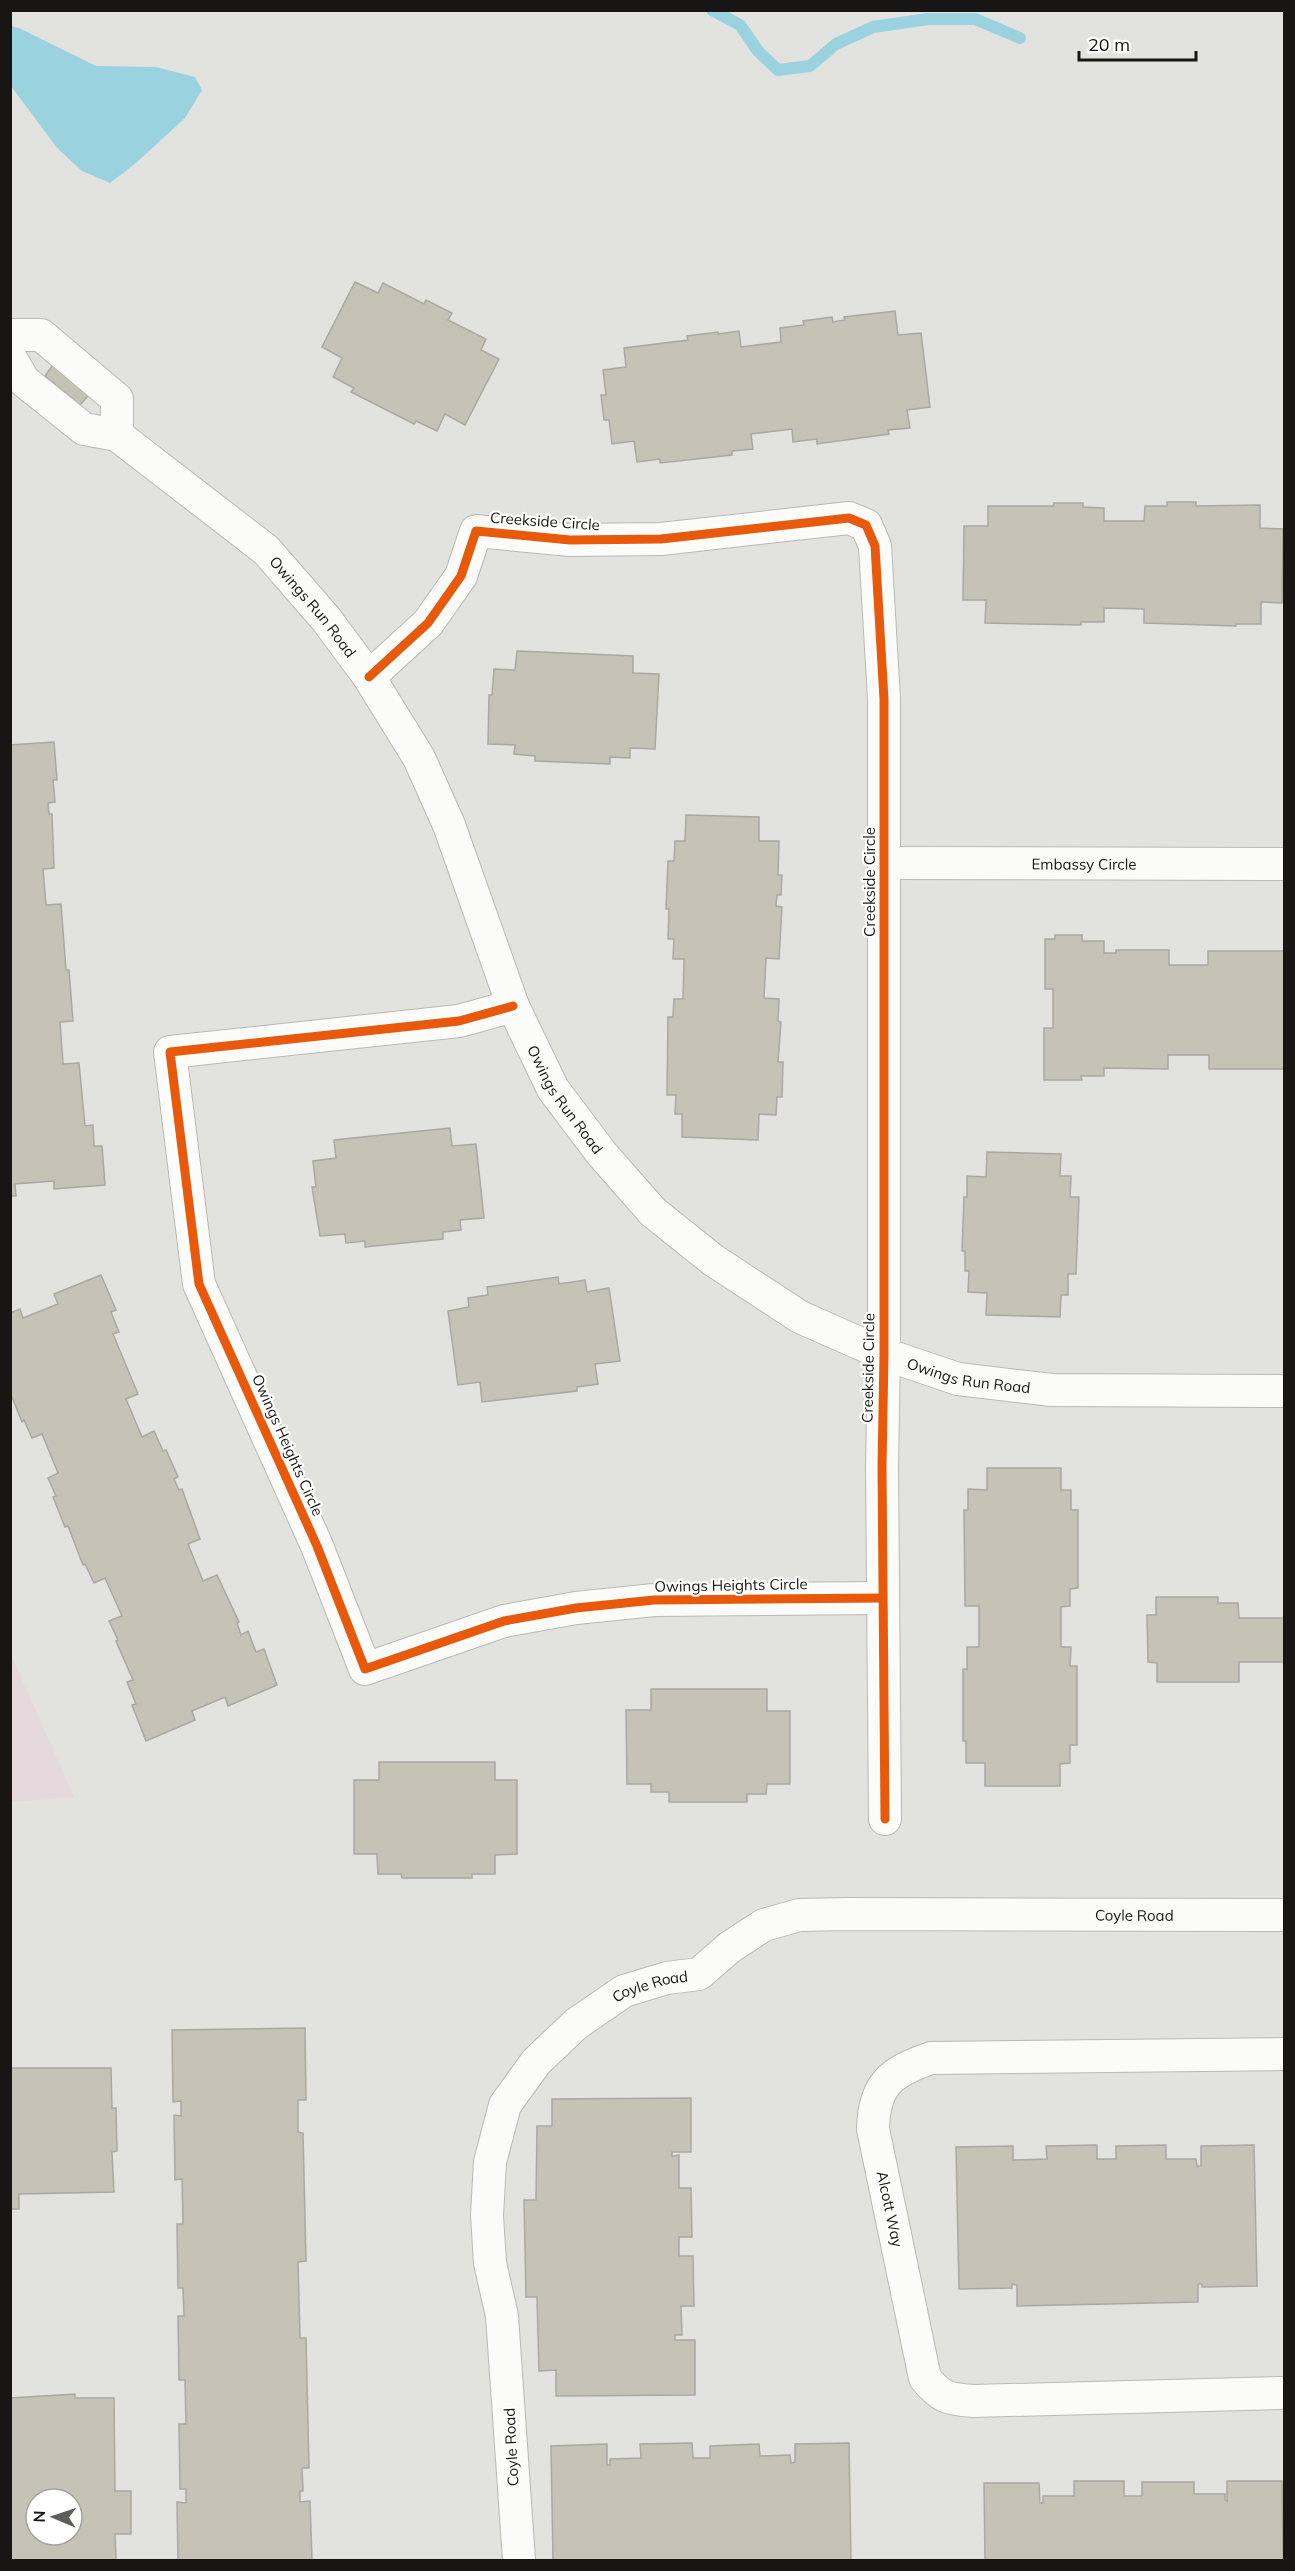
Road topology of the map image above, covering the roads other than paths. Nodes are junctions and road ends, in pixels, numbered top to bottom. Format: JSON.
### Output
{"nodes":[{"id":1,"x":10,"y":335,"type":"edge"},
{"id":2,"x":10,"y":357,"type":"edge"},
{"id":3,"x":117,"y":435,"type":"junction"},
{"id":4,"x":369,"y":676,"type":"junction"},
{"id":5,"x":884,"y":863,"type":"junction"},
{"id":6,"x":1284,"y":864,"type":"edge"},
{"id":7,"x":513,"y":1006,"type":"junction"},
{"id":8,"x":884,"y":1354,"type":"junction"},
{"id":9,"x":1284,"y":1391,"type":"edge"},
{"id":10,"x":882,"y":1598,"type":"junction"},
{"id":11,"x":885,"y":1819,"type":"dead end"},
{"id":12,"x":1284,"y":1915,"type":"edge"},
{"id":13,"x":1284,"y":2054,"type":"edge"},
{"id":14,"x":1281,"y":2393,"type":"dead end"},
{"id":15,"x":519,"y":2560,"type":"edge"}],
"edges":[{"from":1,"to":3,"type":"street"},
{"from":2,"to":3,"type":"street","name":"Owings Run Road"},
{"from":3,"to":4,"type":"street","name":"Owings Run Road"},
{"from":4,"to":5,"type":"street","name":"Creekside Circle"},
{"from":4,"to":7,"type":"street","name":"Owings Run Road"},
{"from":5,"to":6,"type":"street","name":"Embassy Circle"},
{"from":5,"to":8,"type":"street","name":"Creekside Circle"},
{"from":7,"to":8,"type":"street","name":"Owings Run Road"},
{"from":7,"to":10,"type":"street","name":"Owings Heights Circle"},
{"from":8,"to":9,"type":"street","name":"Owings Run Road"},
{"from":8,"to":10,"type":"street","name":"Creekside Circle"},
{"from":10,"to":11,"type":"street","name":"Creekside Circle"},
{"from":12,"to":15,"type":"street","name":"Coyle Road"},
{"from":13,"to":14,"type":"street","name":"Alcott Way"}]}
